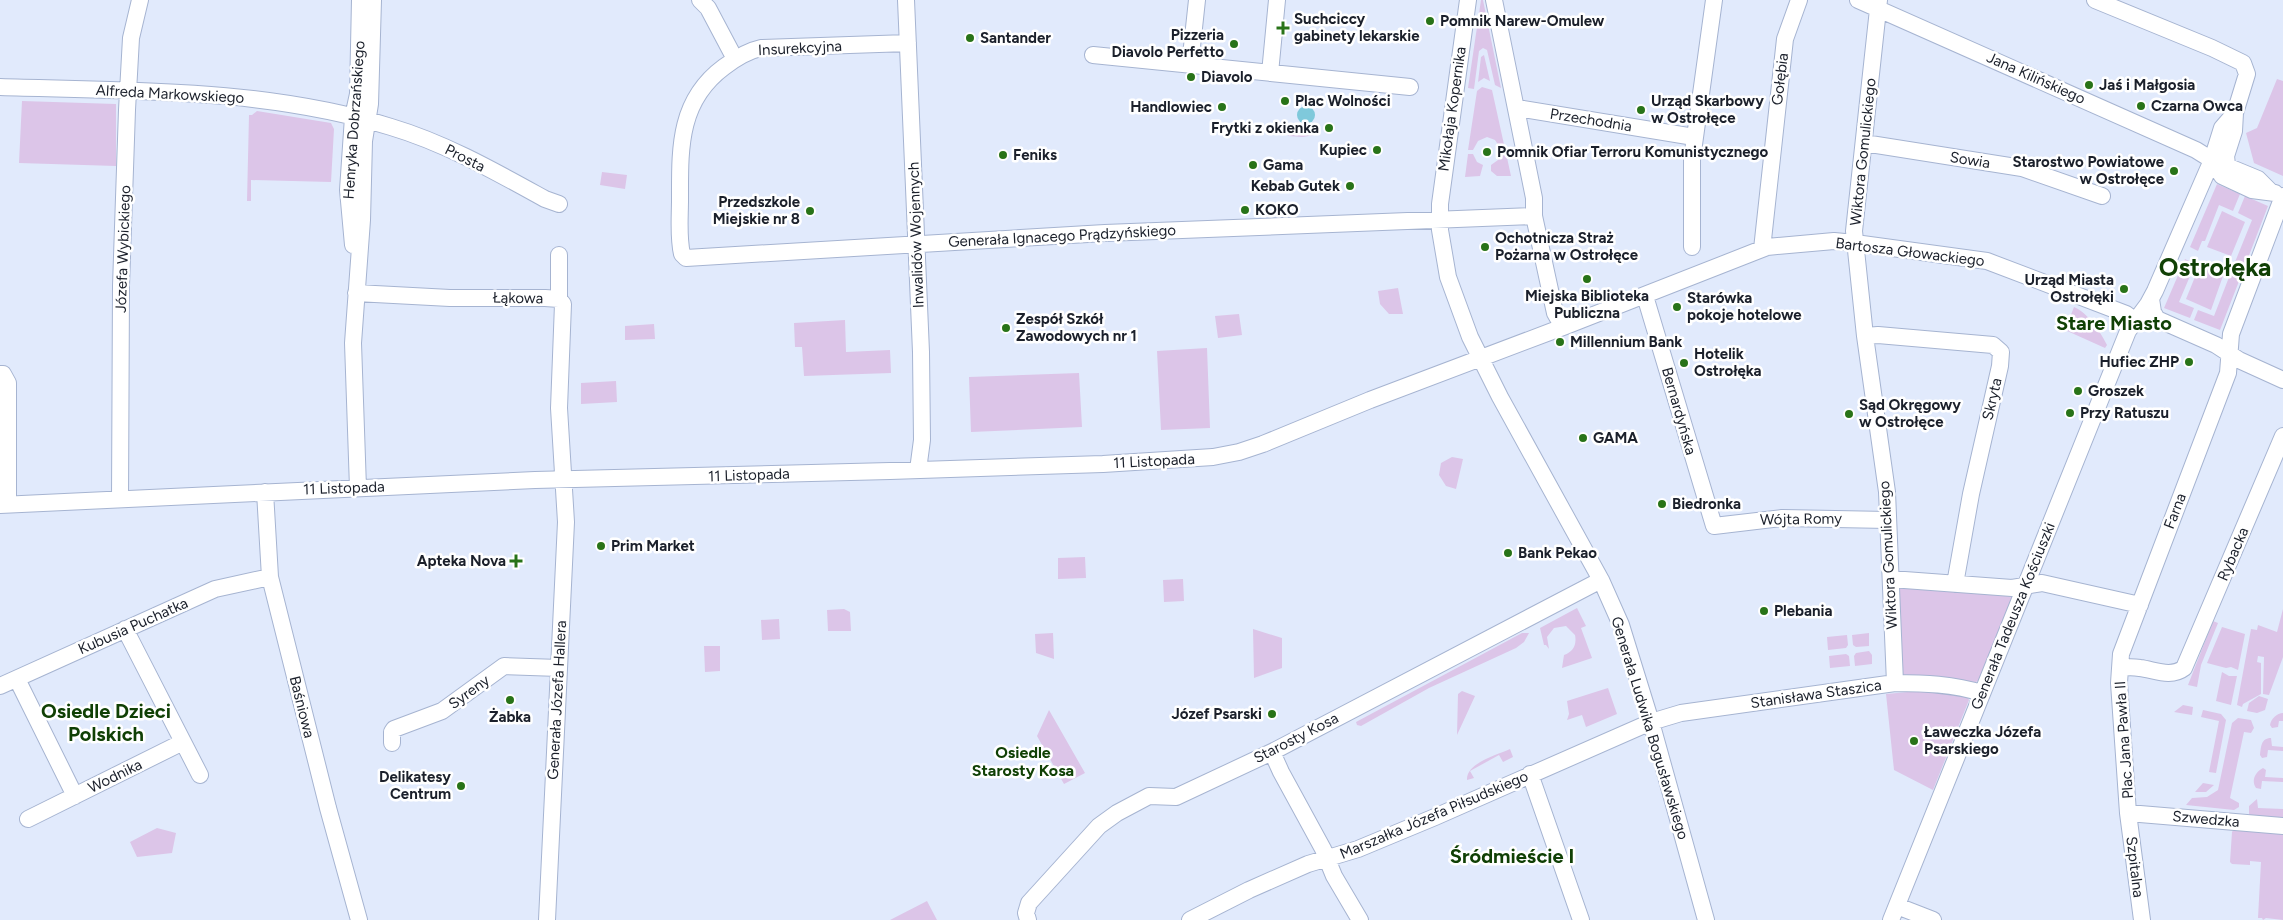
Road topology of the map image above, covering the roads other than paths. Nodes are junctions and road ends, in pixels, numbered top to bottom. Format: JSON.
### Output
{"nodes":[{"id":1,"x":140,"y":0,"type":"edge"},
{"id":2,"x":360,"y":0,"type":"edge"},
{"id":3,"x":373,"y":0,"type":"edge"},
{"id":4,"x":700,"y":0,"type":"edge"},
{"id":5,"x":906,"y":0,"type":"edge"},
{"id":6,"x":1197,"y":0,"type":"edge"},
{"id":7,"x":1277,"y":0,"type":"edge"},
{"id":8,"x":1468,"y":0,"type":"edge"},
{"id":9,"x":1494,"y":0,"type":"edge"},
{"id":10,"x":1714,"y":0,"type":"edge"},
{"id":11,"x":1798,"y":0,"type":"edge"},
{"id":12,"x":1858,"y":0,"type":"edge"},
{"id":13,"x":2095,"y":0,"type":"edge"},
{"id":14,"x":1878,"y":4,"type":"edge"},
{"id":15,"x":2115,"y":4,"type":"edge"},
{"id":16,"x":908,"y":42,"type":"junction"},
{"id":17,"x":1093,"y":55,"type":"dead end"},
{"id":18,"x":735,"y":59,"type":"junction"},
{"id":19,"x":1190,"y":65,"type":"junction"},
{"id":20,"x":1270,"y":73,"type":"junction"},
{"id":21,"x":0,"y":87,"type":"edge"},
{"id":22,"x":1410,"y":87,"type":"dead end"},
{"id":23,"x":129,"y":91,"type":"junction"},
{"id":24,"x":1517,"y":108,"type":"junction"},
{"id":25,"x":360,"y":119,"type":"junction"},
{"id":26,"x":1694,"y":136,"type":"junction"},
{"id":27,"x":1864,"y":143,"type":"junction"},
{"id":28,"x":2220,"y":162,"type":"junction"},
{"id":29,"x":2279,"y":195,"type":"edge"},
{"id":30,"x":2102,"y":196,"type":"dead end"},
{"id":31,"x":559,"y":204,"type":"dead end"},
{"id":32,"x":1534,"y":216,"type":"junction"},
{"id":33,"x":1439,"y":219,"type":"junction"},
{"id":34,"x":1854,"y":243,"type":"junction"},
{"id":35,"x":918,"y":245,"type":"junction"},
{"id":36,"x":1692,"y":247,"type":"dead end"},
{"id":37,"x":1762,"y":249,"type":"junction"},
{"id":38,"x":559,"y":255,"type":"dead end"},
{"id":39,"x":686,"y":258,"type":"joint"},
{"id":40,"x":356,"y":293,"type":"junction"},
{"id":41,"x":1645,"y":296,"type":"junction"},
{"id":42,"x":559,"y":299,"type":"junction"},
{"id":43,"x":2151,"y":299,"type":"junction"},
{"id":44,"x":2136,"y":320,"type":"junction"},
{"id":45,"x":1563,"y":328,"type":"junction"},
{"id":46,"x":1864,"y":336,"type":"junction"},
{"id":47,"x":2231,"y":355,"type":"junction"},
{"id":48,"x":1480,"y":358,"type":"junction"},
{"id":49,"x":0,"y":374,"type":"edge"},
{"id":50,"x":2283,"y":380,"type":"edge"},
{"id":51,"x":4,"y":423,"type":"edge"},
{"id":52,"x":2283,"y":436,"type":"edge"},
{"id":53,"x":918,"y":470,"type":"junction"},
{"id":54,"x":562,"y":479,"type":"junction"},
{"id":55,"x":358,"y":488,"type":"junction"},
{"id":56,"x":265,"y":492,"type":"junction"},
{"id":57,"x":120,"y":498,"type":"junction"},
{"id":58,"x":4,"y":504,"type":"edge"},
{"id":59,"x":1888,"y":520,"type":"junction"},
{"id":60,"x":1714,"y":526,"type":"joint"},
{"id":61,"x":270,"y":577,"type":"junction"},
{"id":62,"x":1891,"y":579,"type":"junction"},
{"id":63,"x":1601,"y":580,"type":"junction"},
{"id":64,"x":1955,"y":584,"type":"junction"},
{"id":65,"x":2027,"y":584,"type":"junction"},
{"id":66,"x":2140,"y":605,"type":"junction"},
{"id":67,"x":125,"y":628,"type":"junction"},
{"id":68,"x":559,"y":668,"type":"junction"},
{"id":69,"x":2120,"y":668,"type":"junction"},
{"id":70,"x":2180,"y":671,"type":"joint"},
{"id":71,"x":18,"y":679,"type":"junction"},
{"id":72,"x":1894,"y":684,"type":"junction"},
{"id":73,"x":0,"y":686,"type":"edge"},
{"id":74,"x":1981,"y":693,"type":"junction"},
{"id":75,"x":1651,"y":722,"type":"junction"},
{"id":76,"x":183,"y":742,"type":"junction"},
{"id":77,"x":392,"y":743,"type":"dead end"},
{"id":78,"x":1272,"y":752,"type":"junction"},
{"id":79,"x":1530,"y":774,"type":"junction"},
{"id":80,"x":200,"y":776,"type":"dead end"},
{"id":81,"x":75,"y":796,"type":"junction"},
{"id":82,"x":2128,"y":813,"type":"junction"},
{"id":83,"x":28,"y":819,"type":"dead end"},
{"id":84,"x":2283,"y":826,"type":"edge"},
{"id":85,"x":1327,"y":859,"type":"junction"},
{"id":86,"x":1894,"y":913,"type":"edge"},
{"id":87,"x":359,"y":920,"type":"edge"},
{"id":88,"x":547,"y":920,"type":"edge"},
{"id":89,"x":1028,"y":920,"type":"edge"},
{"id":90,"x":1190,"y":920,"type":"edge"},
{"id":91,"x":1360,"y":920,"type":"edge"},
{"id":92,"x":1581,"y":920,"type":"edge"},
{"id":93,"x":1706,"y":920,"type":"edge"},
{"id":94,"x":1933,"y":920,"type":"edge"},
{"id":95,"x":2142,"y":920,"type":"edge"}],
"edges":[{"from":1,"to":23,"type":"street","name":"Józefa Wybickiego"},
{"from":2,"to":25,"type":"street","name":"Henryka Dobrzańskiego"},
{"from":3,"to":25,"type":"street","name":"Henryka Dobrzańskiego"},
{"from":4,"to":18,"type":"street"},
{"from":5,"to":16,"type":"street","name":"Inwalidów Wojennych"},
{"from":6,"to":19,"type":"street"},
{"from":7,"to":20,"type":"street"},
{"from":8,"to":33,"type":"street","name":"Mikołaja Kopernika"},
{"from":9,"to":24,"type":"street"},
{"from":10,"to":26,"type":"street"},
{"from":11,"to":37,"type":"street","name":"Gołębia"},
{"from":12,"to":14,"type":"street","name":"Jana Kilińskiego"},
{"from":13,"to":15,"type":"street"},
{"from":14,"to":27,"type":"street","name":"Wiktora Gomulickiego"},
{"from":14,"to":28,"type":"street","name":"Jana Kilińskiego"},
{"from":15,"to":28,"type":"street","name":"Generała Tadeusza Kościuszki"},
{"from":16,"to":18,"type":"street","name":"Insurekcyjna"},
{"from":16,"to":35,"type":"street","name":"Inwalidów Wojennych"},
{"from":17,"to":19,"type":"street"},
{"from":18,"to":39,"type":"street","name":"Insurekcyjna"},
{"from":19,"to":20,"type":"street"},
{"from":20,"to":22,"type":"street"},
{"from":21,"to":23,"type":"street","name":"Alfreda Markowskiego"},
{"from":23,"to":25,"type":"street","name":"Alfreda Markowskiego"},
{"from":23,"to":57,"type":"street","name":"Józefa Wybickiego"},
{"from":24,"to":26,"type":"street","name":"Przechodnia"},
{"from":24,"to":32,"type":"street"},
{"from":25,"to":31,"type":"street","name":"Prosta"},
{"from":25,"to":40,"type":"street","name":"Henryka Dobrzańskiego"},
{"from":26,"to":36,"type":"street"},
{"from":27,"to":30,"type":"street","name":"Sowia"},
{"from":27,"to":34,"type":"street","name":"Wiktora Gomulickiego"},
{"from":28,"to":29,"type":"street"},
{"from":28,"to":43,"type":"street","name":"Generała Tadeusza Kościuszki"},
{"from":29,"to":47,"type":"street","name":"Farna"},
{"from":32,"to":33,"type":"street"},
{"from":32,"to":45,"type":"street"},
{"from":33,"to":35,"type":"street","name":"Generała Ignacego Prądzyńskiego"},
{"from":33,"to":48,"type":"street","name":"Mikołaja Kopernika"},
{"from":34,"to":37,"type":"street","name":"Bartosza Głowackiego"},
{"from":34,"to":44,"type":"street","name":"Bartosza Głowackiego"},
{"from":34,"to":46,"type":"street","name":"Wiktora Gomulickiego"},
{"from":35,"to":39,"type":"street","name":"Generała Ignacego Prądzyńskiego"},
{"from":35,"to":53,"type":"street","name":"Inwalidów Wojennych"},
{"from":37,"to":41,"type":"street","name":"Bartosza Głowackiego"},
{"from":38,"to":42,"type":"street"},
{"from":40,"to":42,"type":"street","name":"Łąkowa"},
{"from":40,"to":55,"type":"street","name":"Henryka Dobrzańskiego"},
{"from":41,"to":45,"type":"street","name":"Bartosza Głowackiego"},
{"from":41,"to":60,"type":"street","name":"Bernardyńska"},
{"from":42,"to":54,"type":"street","name":"Łąkowa"},
{"from":43,"to":44,"type":"street","name":"Generała Tadeusza Kościuszki"},
{"from":43,"to":47,"type":"street"},
{"from":44,"to":65,"type":"street","name":"Generała Tadeusza Kościuszki"},
{"from":45,"to":48,"type":"street","name":"Bartosza Głowackiego"},
{"from":46,"to":59,"type":"street","name":"Wiktora Gomulickiego"},
{"from":46,"to":64,"type":"street","name":"Skryta"},
{"from":47,"to":50,"type":"street"},
{"from":47,"to":66,"type":"street","name":"Farna"},
{"from":48,"to":53,"type":"street","name":"11 Listopada"},
{"from":48,"to":63,"type":"street","name":"Generała Ludwika Bogusławskiego"},
{"from":49,"to":51,"type":"street"},
{"from":51,"to":58,"type":"street"},
{"from":52,"to":70,"type":"street","name":"Rybacka"},
{"from":53,"to":54,"type":"street","name":"11 Listopada"},
{"from":54,"to":55,"type":"street","name":"11 Listopada"},
{"from":54,"to":68,"type":"street","name":"Generała Józefa Hallera"},
{"from":55,"to":56,"type":"street","name":"11 Listopada"},
{"from":56,"to":57,"type":"street","name":"11 Listopada"},
{"from":56,"to":61,"type":"street","name":"Baśniowa"},
{"from":57,"to":58,"type":"street","name":"11 Listopada"},
{"from":59,"to":60,"type":"street","name":"Wójta Romy"},
{"from":59,"to":62,"type":"street","name":"Wiktora Gomulickiego"},
{"from":61,"to":67,"type":"street","name":"Kubusia Puchatka"},
{"from":61,"to":87,"type":"street","name":"Baśniowa"},
{"from":62,"to":64,"type":"street"},
{"from":62,"to":72,"type":"street","name":"Wiktora Gomulickiego"},
{"from":63,"to":75,"type":"street","name":"Generała Ludwika Bogusławskiego"},
{"from":63,"to":78,"type":"street","name":"Starosty Kosa"},
{"from":64,"to":65,"type":"street"},
{"from":65,"to":66,"type":"street"},
{"from":65,"to":74,"type":"street","name":"Generała Tadeusza Kościuszki"},
{"from":66,"to":69,"type":"street","name":"Farna"},
{"from":67,"to":71,"type":"street","name":"Kubusia Puchatka"},
{"from":67,"to":76,"type":"street"},
{"from":68,"to":77,"type":"street","name":"Syreny"},
{"from":68,"to":88,"type":"street","name":"Generała Józefa Hallera"},
{"from":69,"to":70,"type":"street","name":"Plac Jana Pawła II"},
{"from":69,"to":82,"type":"street","name":"Plac Jana Pawła II"},
{"from":71,"to":73,"type":"street","name":"Kubusia Puchatka"},
{"from":71,"to":81,"type":"street","name":"Wodnika"},
{"from":72,"to":74,"type":"street","name":"Stanisława Staszica"},
{"from":72,"to":75,"type":"street","name":"Stanisława Staszica"},
{"from":74,"to":86,"type":"street","name":"Generała Tadeusza Kościuszki"},
{"from":75,"to":79,"type":"street","name":"Marszałka Józefa Piłsudskiego"},
{"from":75,"to":93,"type":"street","name":"Generała Ludwika Bogusławskiego"},
{"from":76,"to":80,"type":"street"},
{"from":76,"to":81,"type":"street","name":"Wodnika"},
{"from":78,"to":85,"type":"street"},
{"from":78,"to":89,"type":"street","name":"Starosty Kosa"},
{"from":79,"to":85,"type":"street","name":"Marszałka Józefa Piłsudskiego"},
{"from":79,"to":92,"type":"street"},
{"from":81,"to":83,"type":"street","name":"Wodnika"},
{"from":82,"to":84,"type":"street","name":"Szwedzka"},
{"from":82,"to":95,"type":"street","name":"Szpitalna"},
{"from":85,"to":90,"type":"street","name":"Marszałka Józefa Piłsudskiego"},
{"from":85,"to":91,"type":"street"},
{"from":86,"to":94,"type":"street"}]}
